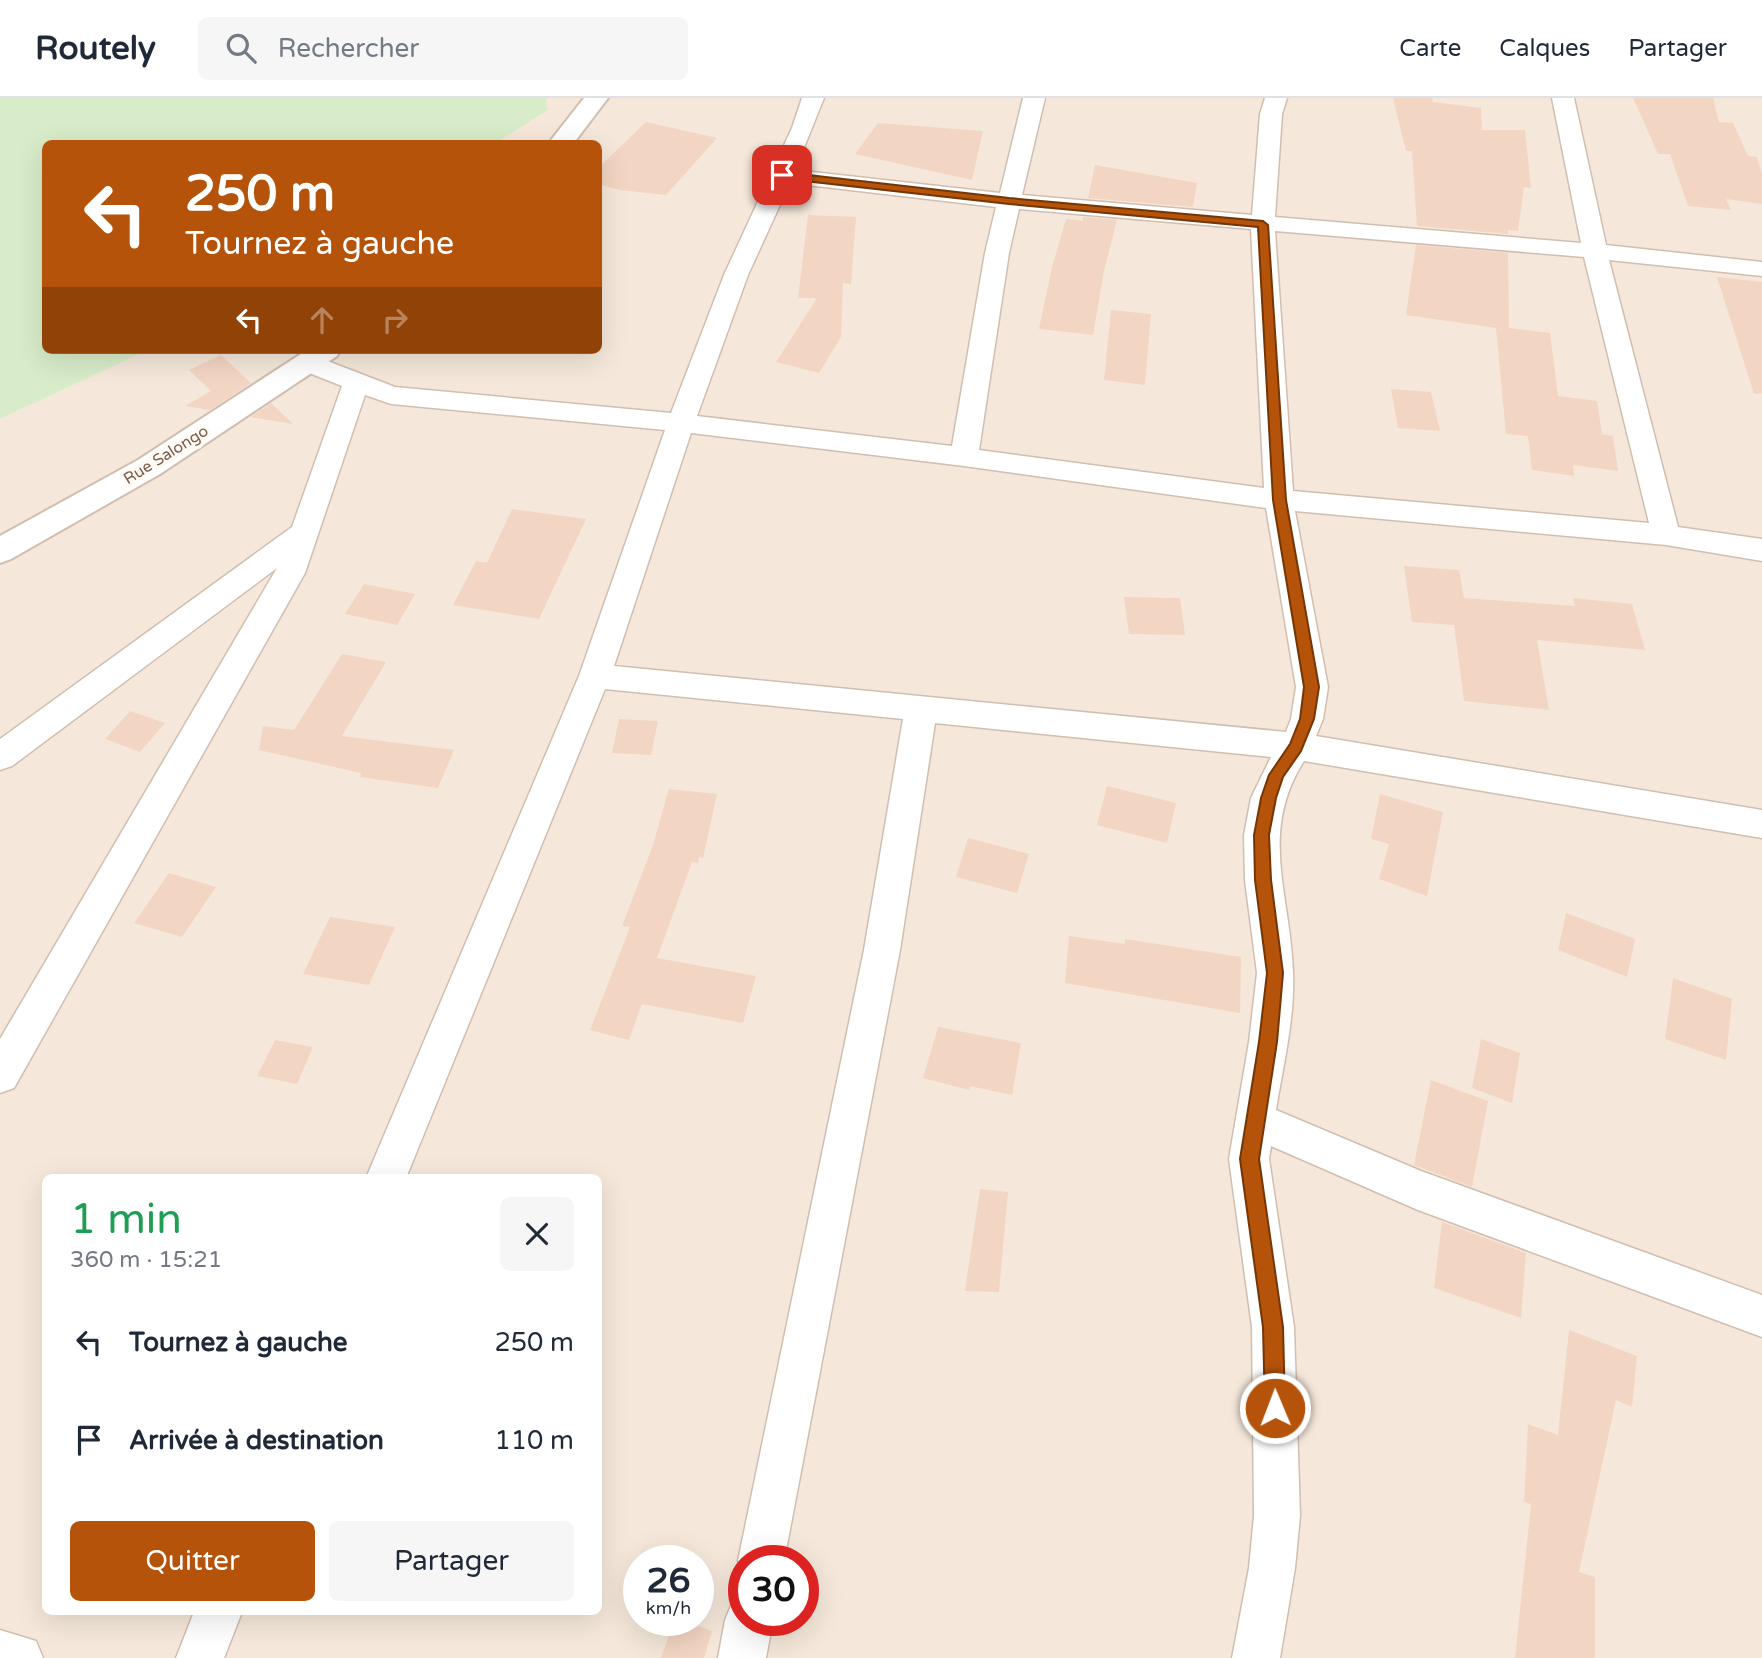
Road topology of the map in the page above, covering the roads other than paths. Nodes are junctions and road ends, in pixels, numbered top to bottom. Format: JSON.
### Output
{"nodes":[{"id":1,"x":596,"y":98,"type":"edge"},
{"id":2,"x":813,"y":98,"type":"edge"},
{"id":3,"x":1034,"y":98,"type":"edge"},
{"id":4,"x":1276,"y":98,"type":"edge"},
{"id":5,"x":1563,"y":98,"type":"edge"},
{"id":6,"x":563,"y":140,"type":"edge"},
{"id":7,"x":782,"y":175,"type":"junction"},
{"id":8,"x":1009,"y":201,"type":"junction"},
{"id":9,"x":1263,"y":225,"type":"junction"},
{"id":10,"x":1595,"y":251,"type":"junction"},
{"id":11,"x":1762,"y":269,"type":"edge"},
{"id":12,"x":317,"y":356,"type":"edge"},
{"id":13,"x":356,"y":383,"type":"junction"},
{"id":14,"x":681,"y":423,"type":"junction"},
{"id":15,"x":964,"y":457,"type":"junction"},
{"id":16,"x":1279,"y":500,"type":"junction"},
{"id":17,"x":306,"y":531,"type":"junction"},
{"id":18,"x":1666,"y":535,"type":"junction"},
{"id":19,"x":1762,"y":550,"type":"edge"},
{"id":20,"x":0,"y":551,"type":"edge"},
{"id":21,"x":595,"y":676,"type":"junction"},
{"id":22,"x":920,"y":710,"type":"junction"},
{"id":23,"x":1296,"y":746,"type":"junction"},
{"id":24,"x":0,"y":757,"type":"edge"},
{"id":25,"x":1762,"y":824,"type":"edge"},
{"id":26,"x":0,"y":1075,"type":"edge"},
{"id":27,"x":1255,"y":1120,"type":"junction"},
{"id":28,"x":388,"y":1174,"type":"edge"},
{"id":29,"x":1762,"y":1316,"type":"edge"},
{"id":30,"x":764,"y":1545,"type":"edge"},
{"id":31,"x":217,"y":1615,"type":"edge"},
{"id":32,"x":746,"y":1636,"type":"edge"},
{"id":33,"x":0,"y":1654,"type":"edge"},
{"id":34,"x":19,"y":1658,"type":"edge"},
{"id":35,"x":200,"y":1658,"type":"edge"},
{"id":36,"x":742,"y":1658,"type":"edge"},
{"id":37,"x":1256,"y":1658,"type":"edge"}],
"edges":[{"from":1,"to":6,"type":"street"},
{"from":2,"to":7,"type":"street"},
{"from":3,"to":8,"type":"street"},
{"from":4,"to":9,"type":"street"},
{"from":5,"to":10,"type":"street"},
{"from":7,"to":8,"type":"street"},
{"from":7,"to":14,"type":"street"},
{"from":8,"to":9,"type":"street"},
{"from":8,"to":15,"type":"street"},
{"from":9,"to":10,"type":"street"},
{"from":9,"to":16,"type":"street"},
{"from":10,"to":11,"type":"street"},
{"from":10,"to":18,"type":"street"},
{"from":12,"to":13,"type":"street"},
{"from":12,"to":20,"type":"street","name":"Rue Salongo"},
{"from":13,"to":14,"type":"street"},
{"from":13,"to":17,"type":"street"},
{"from":14,"to":15,"type":"street"},
{"from":14,"to":21,"type":"street"},
{"from":15,"to":16,"type":"street"},
{"from":16,"to":18,"type":"street"},
{"from":16,"to":23,"type":"street"},
{"from":17,"to":24,"type":"street"},
{"from":17,"to":26,"type":"street"},
{"from":18,"to":19,"type":"street"},
{"from":21,"to":22,"type":"street"},
{"from":21,"to":28,"type":"street"},
{"from":22,"to":23,"type":"street"},
{"from":22,"to":30,"type":"street"},
{"from":23,"to":25,"type":"street"},
{"from":23,"to":27,"type":"street"},
{"from":27,"to":29,"type":"street"},
{"from":27,"to":37,"type":"street"},
{"from":31,"to":35,"type":"street"},
{"from":32,"to":36,"type":"street"},
{"from":33,"to":34,"type":"street"}]}
